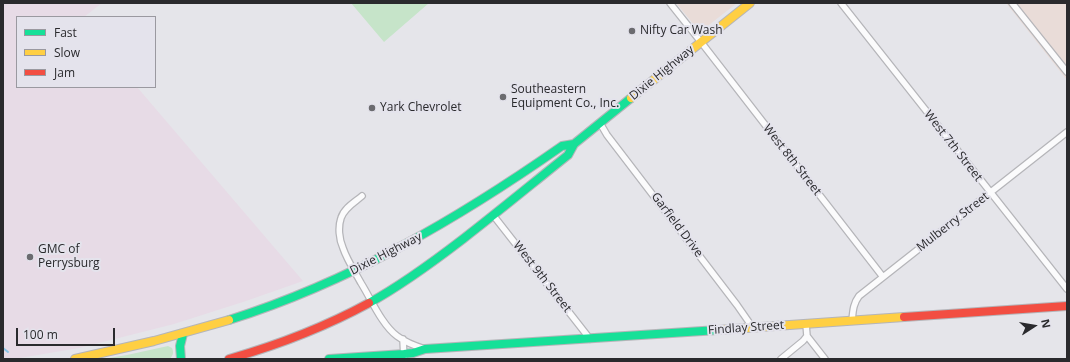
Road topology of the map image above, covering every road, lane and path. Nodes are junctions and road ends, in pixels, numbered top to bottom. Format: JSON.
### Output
{"nodes":[{"id":1,"x":670,"y":3,"type":"edge"},
{"id":2,"x":750,"y":3,"type":"edge"},
{"id":3,"x":840,"y":3,"type":"edge"},
{"id":4,"x":1012,"y":3,"type":"edge"},
{"id":5,"x":701,"y":42,"type":"junction"},
{"id":6,"x":1067,"y":72,"type":"edge"},
{"id":7,"x":600,"y":123,"type":"junction"},
{"id":8,"x":1067,"y":132,"type":"edge"},
{"id":9,"x":574,"y":144,"type":"junction"},
{"id":10,"x":990,"y":193,"type":"junction"},
{"id":11,"x":362,"y":196,"type":"dead end"},
{"id":12,"x":492,"y":215,"type":"junction"},
{"id":13,"x":354,"y":271,"type":"junction"},
{"id":14,"x":883,"y":277,"type":"junction"},
{"id":15,"x":1067,"y":289,"type":"edge"},
{"id":16,"x":372,"y":301,"type":"junction"},
{"id":17,"x":1067,"y":306,"type":"edge"},
{"id":18,"x":852,"y":321,"type":"junction"},
{"id":19,"x":806,"y":324,"type":"junction"},
{"id":20,"x":753,"y":328,"type":"junction"},
{"id":21,"x":183,"y":334,"type":"junction"},
{"id":22,"x":807,"y":336,"type":"junction"},
{"id":23,"x":403,"y":339,"type":"junction"},
{"id":24,"x":590,"y":339,"type":"junction"},
{"id":25,"x":425,"y":349,"type":"junction"},
{"id":26,"x":404,"y":356,"type":"edge"},
{"id":27,"x":75,"y":359,"type":"edge"},
{"id":28,"x":180,"y":359,"type":"edge"},
{"id":29,"x":229,"y":359,"type":"edge"},
{"id":30,"x":329,"y":359,"type":"edge"},
{"id":31,"x":781,"y":359,"type":"edge"},
{"id":32,"x":825,"y":359,"type":"edge"}],
"edges":[{"from":1,"to":5,"type":"street","name":"West 8th Street"},
{"from":2,"to":5,"type":"main road","name":"Dixie Highway"},
{"from":3,"to":10,"type":"street","name":"West 7th Street"},
{"from":4,"to":6,"type":"street"},
{"from":5,"to":7,"type":"main road","name":"Dixie Highway"},
{"from":5,"to":14,"type":"street","name":"West 8th Street"},
{"from":7,"to":9,"type":"main road","name":"Dixie Highway"},
{"from":7,"to":20,"type":"street","name":"Garfield Drive"},
{"from":8,"to":10,"type":"street","name":"Mulberry Street"},
{"from":9,"to":12,"type":"main road","name":"Dixie Highway"},
{"from":9,"to":13,"type":"main road","name":"Dixie Highway"},
{"from":10,"to":14,"type":"street","name":"Mulberry Street"},
{"from":10,"to":15,"type":"street","name":"West 7th Street"},
{"from":11,"to":13,"type":"street","name":"Findlay Street"},
{"from":12,"to":16,"type":"main road","name":"Dixie Highway"},
{"from":12,"to":24,"type":"street","name":"West 9th Street"},
{"from":13,"to":16,"type":"street","name":"Findlay Street"},
{"from":13,"to":21,"type":"main road","name":"Dixie Highway"},
{"from":14,"to":18,"type":"street","name":"Mulberry Street"},
{"from":16,"to":23,"type":"street","name":"Findlay Street"},
{"from":16,"to":29,"type":"main road","name":"Dixie Highway"},
{"from":17,"to":18,"type":"main road","name":"Findlay Street"},
{"from":18,"to":19,"type":"main road","name":"Findlay Street"},
{"from":19,"to":20,"type":"main road","name":"Findlay Street"},
{"from":19,"to":22,"type":"street"},
{"from":20,"to":24,"type":"main road","name":"Findlay Street"},
{"from":21,"to":27,"type":"main road","name":"Dixie Highway"},
{"from":21,"to":28,"type":"main road"},
{"from":22,"to":31,"type":"street"},
{"from":22,"to":32,"type":"street"},
{"from":23,"to":25,"type":"street","name":"Findlay Street"},
{"from":23,"to":26,"type":"street"},
{"from":24,"to":25,"type":"main road","name":"Findlay Street"},
{"from":25,"to":26,"type":"main road","name":"Findlay Street"},
{"from":26,"to":30,"type":"main road","name":"Findlay Street"}]}
